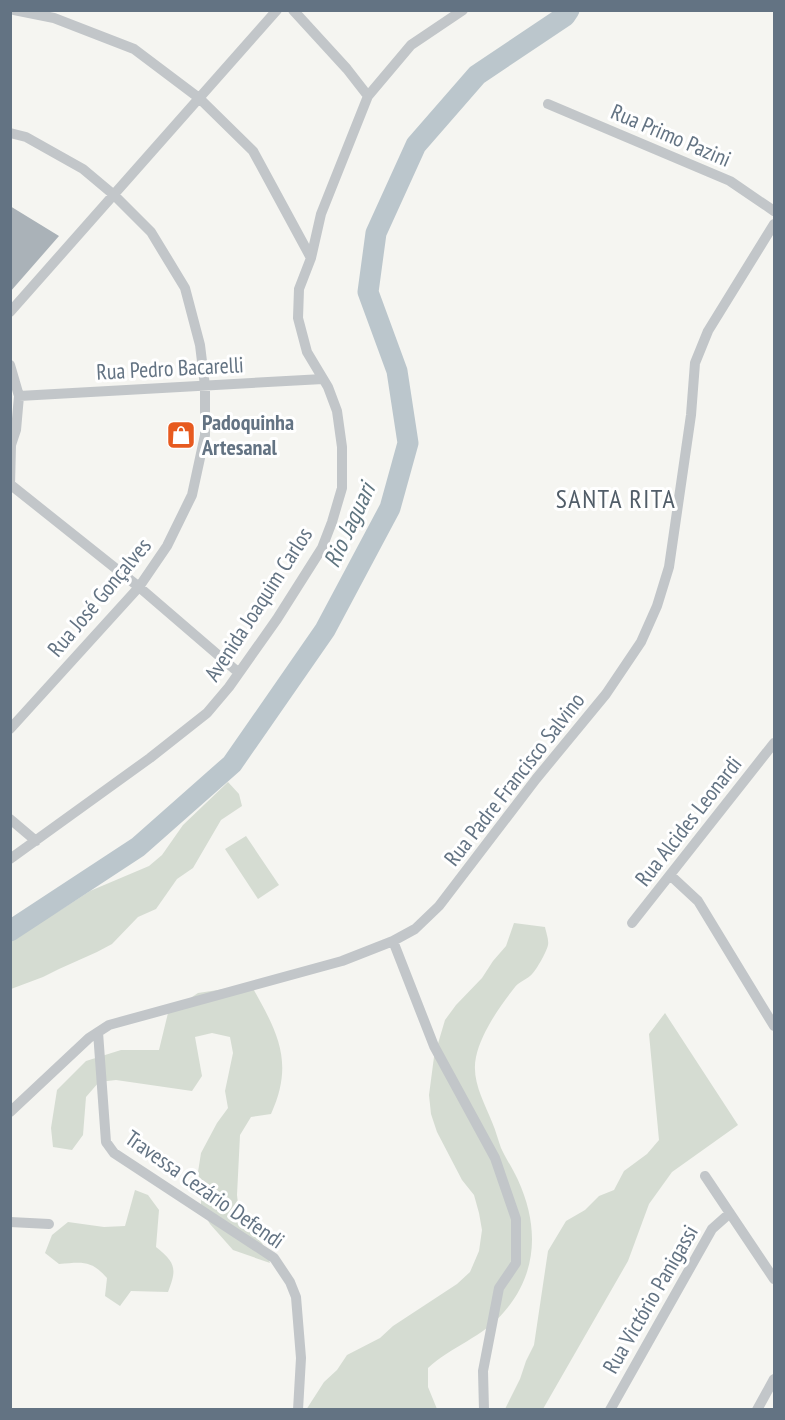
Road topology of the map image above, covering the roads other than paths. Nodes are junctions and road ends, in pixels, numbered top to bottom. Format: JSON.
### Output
{"nodes":[{"id":1,"x":14,"y":10,"type":"edge"},
{"id":2,"x":277,"y":10,"type":"edge"},
{"id":3,"x":292,"y":10,"type":"edge"},
{"id":4,"x":463,"y":10,"type":"edge"},
{"id":5,"x":368,"y":96,"type":"junction"},
{"id":6,"x":199,"y":98,"type":"junction"},
{"id":7,"x":548,"y":104,"type":"dead end"},
{"id":8,"x":10,"y":133,"type":"edge"},
{"id":9,"x":114,"y":195,"type":"junction"},
{"id":10,"x":774,"y":211,"type":"edge"},
{"id":11,"x":774,"y":224,"type":"edge"},
{"id":12,"x":311,"y":258,"type":"junction"},
{"id":13,"x":10,"y":312,"type":"edge"},
{"id":14,"x":10,"y":365,"type":"edge"},
{"id":15,"x":323,"y":379,"type":"junction"},
{"id":16,"x":205,"y":386,"type":"junction"},
{"id":17,"x":19,"y":396,"type":"junction"},
{"id":18,"x":11,"y":445,"type":"edge"},
{"id":19,"x":11,"y":485,"type":"edge"},
{"id":20,"x":138,"y":587,"type":"junction"},
{"id":21,"x":239,"y":673,"type":"junction"},
{"id":22,"x":10,"y":729,"type":"edge"},
{"id":23,"x":774,"y":743,"type":"edge"},
{"id":24,"x":10,"y":819,"type":"edge"},
{"id":25,"x":36,"y":841,"type":"junction"},
{"id":26,"x":10,"y":859,"type":"edge"},
{"id":27,"x":670,"y":875,"type":"junction"},
{"id":28,"x":632,"y":923,"type":"dead end"},
{"id":29,"x":393,"y":941,"type":"junction"},
{"id":30,"x":774,"y":1026,"type":"edge"},
{"id":31,"x":98,"y":1032,"type":"junction"},
{"id":32,"x":10,"y":1112,"type":"edge"},
{"id":33,"x":705,"y":1176,"type":"dead end"},
{"id":34,"x":730,"y":1213,"type":"junction"},
{"id":35,"x":10,"y":1222,"type":"edge"},
{"id":36,"x":49,"y":1224,"type":"dead end"},
{"id":37,"x":774,"y":1280,"type":"edge"},
{"id":38,"x":774,"y":1379,"type":"edge"},
{"id":39,"x":298,"y":1410,"type":"edge"},
{"id":40,"x":484,"y":1410,"type":"edge"},
{"id":41,"x":610,"y":1410,"type":"edge"},
{"id":42,"x":757,"y":1410,"type":"edge"}],
"edges":[{"from":1,"to":6,"type":"street"},
{"from":2,"to":6,"type":"street"},
{"from":3,"to":5,"type":"street"},
{"from":4,"to":5,"type":"street","name":"Avenida Joaquim Carlos"},
{"from":5,"to":12,"type":"street","name":"Avenida Joaquim Carlos"},
{"from":6,"to":9,"type":"street"},
{"from":6,"to":12,"type":"street"},
{"from":7,"to":10,"type":"street","name":"Rua Primo Pazini"},
{"from":8,"to":9,"type":"street","name":"Rua José Gonçalves"},
{"from":9,"to":13,"type":"street"},
{"from":9,"to":16,"type":"street","name":"Rua José Gonçalves"},
{"from":11,"to":29,"type":"street","name":"Rua Padre Francisco Salvino"},
{"from":12,"to":15,"type":"street","name":"Avenida Joaquim Carlos"},
{"from":14,"to":17,"type":"street"},
{"from":15,"to":16,"type":"street","name":"Rua Pedro Bacarelli"},
{"from":15,"to":21,"type":"street","name":"Avenida Joaquim Carlos"},
{"from":16,"to":17,"type":"street","name":"Rua Pedro Bacarelli"},
{"from":16,"to":20,"type":"street","name":"Rua José Gonçalves"},
{"from":17,"to":18,"type":"street"},
{"from":18,"to":19,"type":"street"},
{"from":19,"to":20,"type":"street"},
{"from":20,"to":21,"type":"street"},
{"from":20,"to":22,"type":"street","name":"Rua José Gonçalves"},
{"from":21,"to":25,"type":"street","name":"Avenida Joaquim Carlos"},
{"from":23,"to":27,"type":"street","name":"Rua Alcides Leonardi"},
{"from":24,"to":25,"type":"street"},
{"from":25,"to":26,"type":"street","name":"Avenida Joaquim Carlos"},
{"from":27,"to":28,"type":"street","name":"Rua Alcides Leonardi"},
{"from":27,"to":30,"type":"street"},
{"from":29,"to":31,"type":"street","name":"Rua Padre Francisco Salvino"},
{"from":29,"to":40,"type":"street"},
{"from":31,"to":32,"type":"street","name":"Rua Padre Francisco Salvino"},
{"from":31,"to":39,"type":"street","name":"Travessa Cezário Defendi"},
{"from":33,"to":34,"type":"street"},
{"from":34,"to":37,"type":"street"},
{"from":34,"to":41,"type":"street","name":"Rua Victório Panigassi"},
{"from":35,"to":36,"type":"street"},
{"from":38,"to":42,"type":"street"}]}
